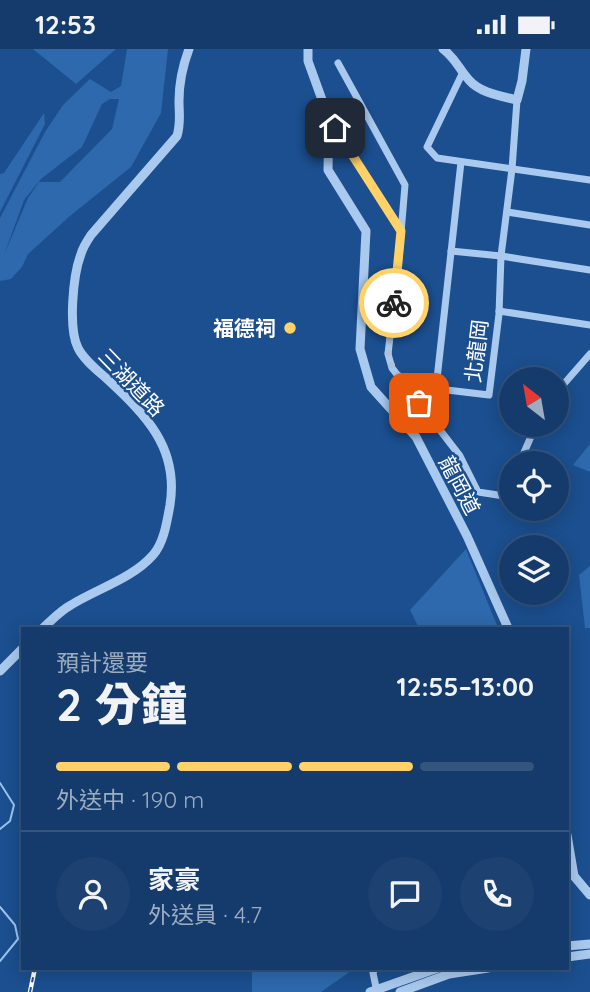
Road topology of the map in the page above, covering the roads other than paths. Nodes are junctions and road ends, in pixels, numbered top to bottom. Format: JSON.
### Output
{"nodes":[{"id":1,"x":189,"y":49,"type":"edge"},
{"id":2,"x":308,"y":49,"type":"edge"},
{"id":3,"x":443,"y":49,"type":"edge"},
{"id":4,"x":526,"y":49,"type":"edge"},
{"id":5,"x":338,"y":63,"type":"dead end"},
{"id":6,"x":463,"y":72,"type":"junction"},
{"id":7,"x":517,"y":100,"type":"junction"},
{"id":8,"x":329,"y":119,"type":"junction"},
{"id":9,"x":461,"y":162,"type":"junction"},
{"id":10,"x":512,"y":169,"type":"junction"},
{"id":11,"x":590,"y":180,"type":"edge"},
{"id":12,"x":507,"y":212,"type":"junction"},
{"id":13,"x":590,"y":225,"type":"edge"},
{"id":14,"x":401,"y":231,"type":"junction"},
{"id":15,"x":451,"y":251,"type":"junction"},
{"id":16,"x":501,"y":256,"type":"junction"},
{"id":17,"x":590,"y":270,"type":"edge"},
{"id":18,"x":499,"y":311,"type":"junction"},
{"id":19,"x":590,"y":325,"type":"edge"},
{"id":20,"x":590,"y":354,"type":"edge"},
{"id":21,"x":569,"y":378,"type":"edge"},
{"id":22,"x":405,"y":385,"type":"junction"},
{"id":23,"x":436,"y":388,"type":"junction"},
{"id":24,"x":499,"y":496,"type":"edge"},
{"id":25,"x":46,"y":625,"type":"edge"},
{"id":26,"x":508,"y":627,"type":"edge"},
{"id":27,"x":21,"y":651,"type":"edge"},
{"id":28,"x":0,"y":671,"type":"edge"},
{"id":29,"x":570,"y":878,"type":"edge"},
{"id":30,"x":590,"y":895,"type":"edge"},
{"id":31,"x":590,"y":944,"type":"edge"},
{"id":32,"x":569,"y":946,"type":"edge"},
{"id":33,"x":590,"y":954,"type":"edge"},
{"id":34,"x":569,"y":957,"type":"edge"},
{"id":35,"x":374,"y":970,"type":"edge"},
{"id":36,"x":432,"y":970,"type":"edge"},
{"id":37,"x":475,"y":970,"type":"edge"},
{"id":38,"x":374,"y":991,"type":"edge"},
{"id":39,"x":400,"y":992,"type":"edge"}],
"edges":[{"from":1,"to":25,"type":"street","name":"三湖道路"},
{"from":2,"to":8,"type":"street","name":"龍岡道"},
{"from":3,"to":6,"type":"street"},
{"from":4,"to":7,"type":"street"},
{"from":5,"to":14,"type":"street"},
{"from":6,"to":7,"type":"street"},
{"from":6,"to":9,"type":"street"},
{"from":7,"to":10,"type":"street","name":"北龍岡"},
{"from":8,"to":14,"type":"street"},
{"from":8,"to":26,"type":"street","name":"龍岡道"},
{"from":9,"to":10,"type":"street"},
{"from":9,"to":15,"type":"street"},
{"from":10,"to":11,"type":"street"},
{"from":10,"to":12,"type":"street","name":"北龍岡"},
{"from":12,"to":13,"type":"street"},
{"from":12,"to":16,"type":"street","name":"北龍岡"},
{"from":14,"to":22,"type":"street"},
{"from":15,"to":16,"type":"street"},
{"from":15,"to":23,"type":"street"},
{"from":16,"to":17,"type":"street"},
{"from":16,"to":18,"type":"street","name":"北龍岡"},
{"from":18,"to":19,"type":"street","name":"北龍岡"},
{"from":18,"to":23,"type":"street","name":"北龍岡"},
{"from":20,"to":21,"type":"street"},
{"from":22,"to":23,"type":"street","name":"北龍岡"},
{"from":22,"to":24,"type":"street"},
{"from":27,"to":28,"type":"street"},
{"from":29,"to":30,"type":"street"},
{"from":31,"to":32,"type":"street"},
{"from":33,"to":34,"type":"street"},
{"from":35,"to":38,"type":"street"},
{"from":36,"to":38,"type":"street"},
{"from":37,"to":39,"type":"street"}]}
